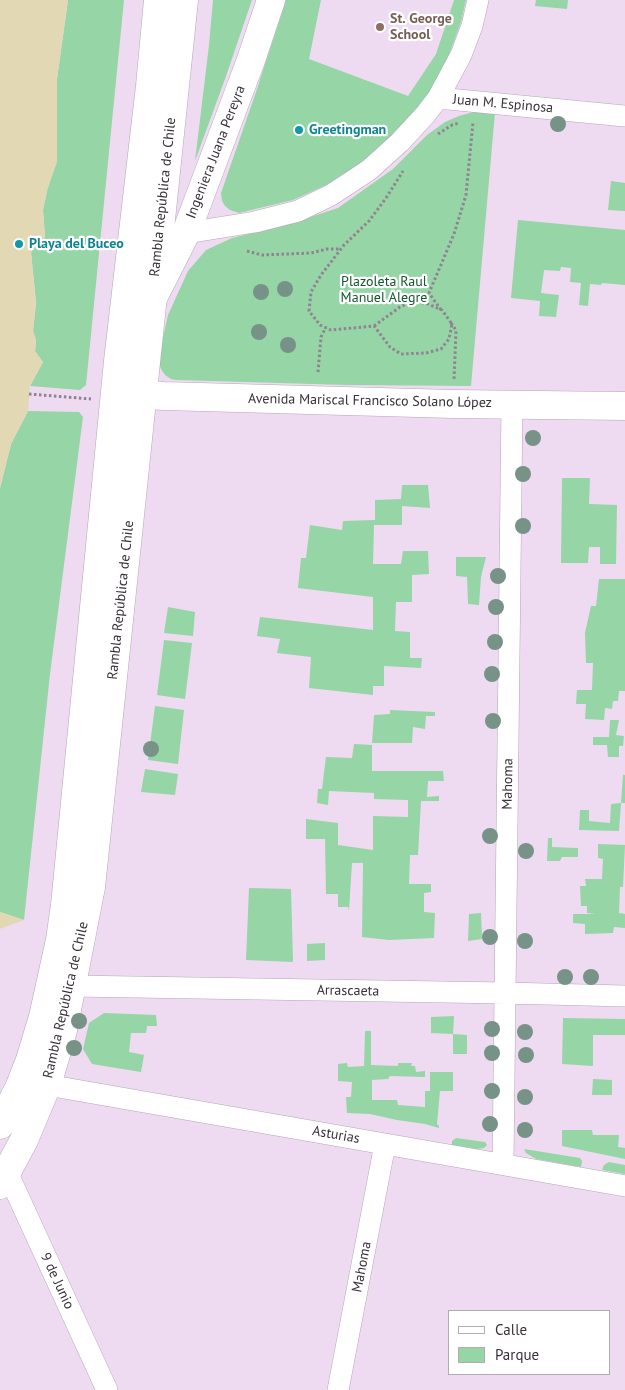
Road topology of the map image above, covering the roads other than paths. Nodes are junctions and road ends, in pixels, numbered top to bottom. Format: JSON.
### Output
{"nodes":[{"id":1,"x":158,"y":0,"type":"edge"},
{"id":2,"x":184,"y":0,"type":"edge"},
{"id":3,"x":271,"y":0,"type":"edge"},
{"id":4,"x":478,"y":0,"type":"edge"},
{"id":5,"x":438,"y":98,"type":"junction"},
{"id":6,"x":625,"y":116,"type":"edge"},
{"id":7,"x":186,"y":233,"type":"junction"},
{"id":8,"x":152,"y":300,"type":"junction"},
{"id":9,"x":143,"y":394,"type":"junction"},
{"id":10,"x":106,"y":396,"type":"junction"},
{"id":11,"x":512,"y":404,"type":"junction"},
{"id":12,"x":625,"y":406,"type":"edge"},
{"id":13,"x":72,"y":986,"type":"junction"},
{"id":14,"x":505,"y":993,"type":"junction"},
{"id":15,"x":625,"y":996,"type":"edge"},
{"id":16,"x":47,"y":1085,"type":"junction"},
{"id":17,"x":0,"y":1126,"type":"edge"},
{"id":18,"x":385,"y":1144,"type":"junction"},
{"id":19,"x":503,"y":1164,"type":"junction"},
{"id":20,"x":4,"y":1179,"type":"edge"},
{"id":21,"x":625,"y":1186,"type":"edge"},
{"id":22,"x":107,"y":1390,"type":"edge"},
{"id":23,"x":338,"y":1390,"type":"edge"}],
"edges":[{"from":1,"to":10,"type":"main road","name":"Rambla República de Chile"},
{"from":2,"to":8,"type":"main road","name":"Rambla República de Chile"},
{"from":3,"to":7,"type":"main road","name":"Ingeniera Juana Pereyra"},
{"from":4,"to":5,"type":"street"},
{"from":5,"to":6,"type":"street","name":"Juan M. Espinosa"},
{"from":5,"to":7,"type":"street","name":"Juan M. Espinosa"},
{"from":7,"to":8,"type":"main road","name":"Ingeniera Juana Pereyra"},
{"from":8,"to":9,"type":"main road","name":"Rambla República de Chile"},
{"from":9,"to":10,"type":"main road","name":"Avenida Mariscal Francisco Solano López"},
{"from":9,"to":11,"type":"main road","name":"Avenida Mariscal Francisco Solano López"},
{"from":9,"to":13,"type":"main road","name":"Rambla República de Chile"},
{"from":10,"to":17,"type":"main road","name":"Rambla República de Chile"},
{"from":11,"to":12,"type":"main road","name":"Avenida Mariscal Francisco Solano López"},
{"from":11,"to":14,"type":"street","name":"Mahoma"},
{"from":13,"to":14,"type":"street","name":"Arrascaeta"},
{"from":13,"to":16,"type":"main road","name":"Rambla República de Chile"},
{"from":14,"to":15,"type":"street","name":"Arrascaeta"},
{"from":14,"to":19,"type":"street","name":"Mahoma"},
{"from":16,"to":18,"type":"street","name":"Asturias"},
{"from":16,"to":20,"type":"main road","name":"Rambla República de Chile"},
{"from":18,"to":19,"type":"street","name":"Asturias"},
{"from":18,"to":23,"type":"street","name":"Mahoma"},
{"from":19,"to":21,"type":"street","name":"Asturias"},
{"from":20,"to":22,"type":"street","name":"9 de Junio"}]}
